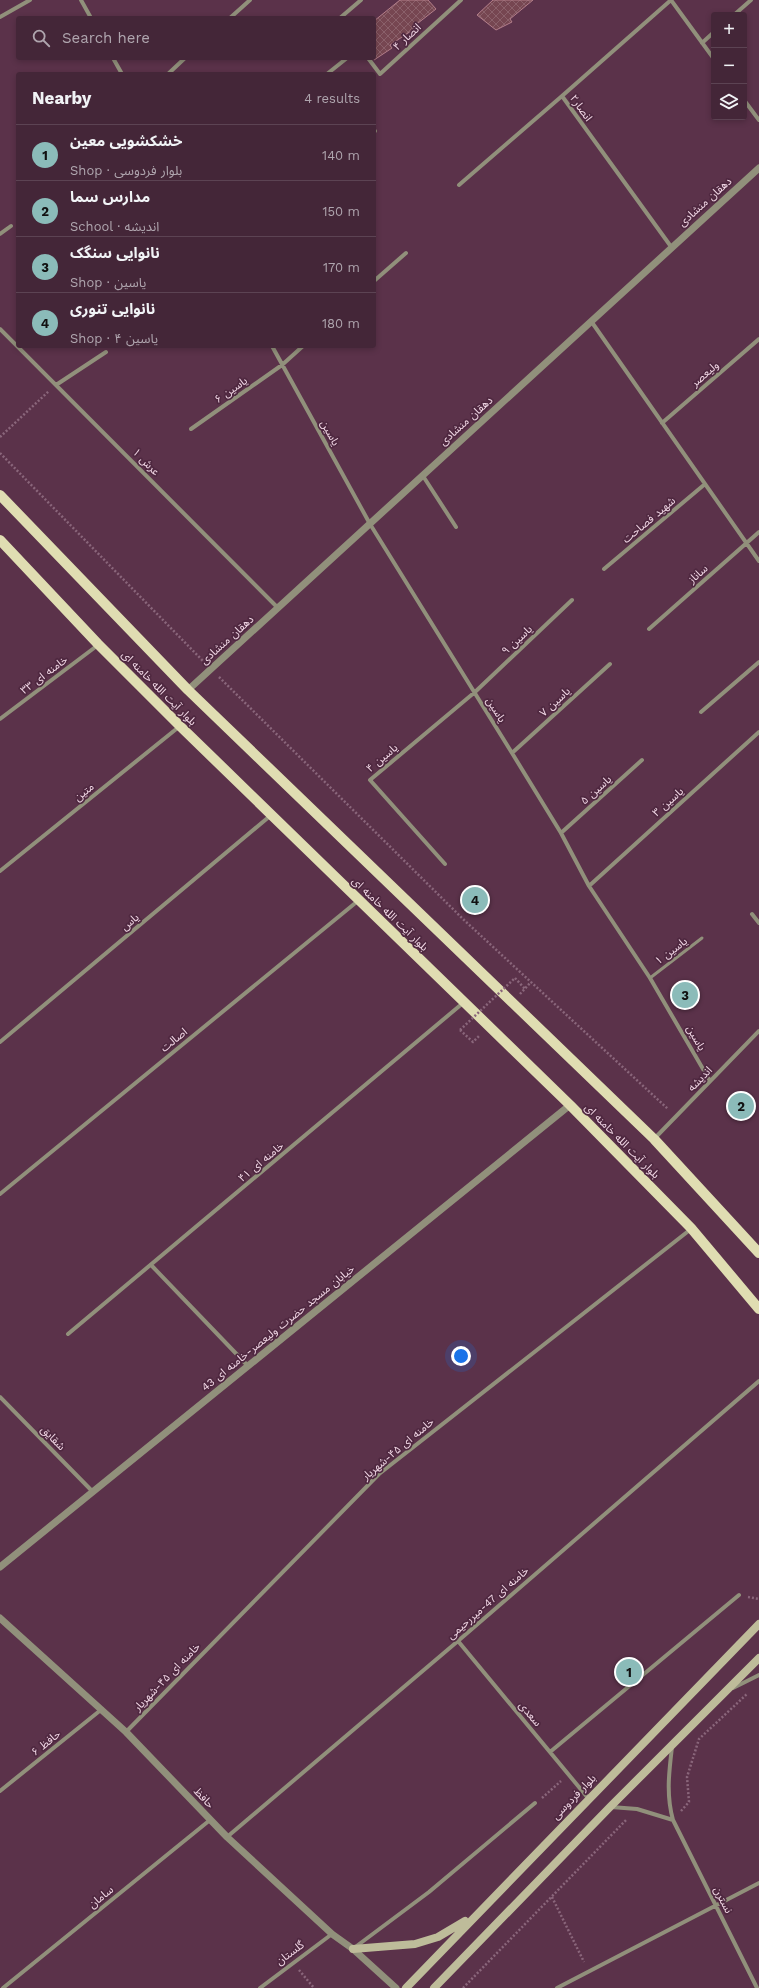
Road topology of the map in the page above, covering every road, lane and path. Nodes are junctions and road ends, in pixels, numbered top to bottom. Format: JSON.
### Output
{"nodes":[{"id":1,"x":30,"y":0,"type":"edge"},
{"id":2,"x":81,"y":0,"type":"edge"},
{"id":3,"x":250,"y":0,"type":"edge"},
{"id":4,"x":360,"y":0,"type":"edge"},
{"id":5,"x":461,"y":0,"type":"edge"},
{"id":6,"x":671,"y":0,"type":"edge"},
{"id":7,"x":751,"y":0,"type":"edge"},
{"id":8,"x":737,"y":12,"type":"edge"},
{"id":9,"x":90,"y":16,"type":"edge"},
{"id":10,"x":232,"y":16,"type":"edge"},
{"id":11,"x":342,"y":16,"type":"edge"},
{"id":12,"x":0,"y":17,"type":"edge"},
{"id":13,"x":711,"y":34,"type":"edge"},
{"id":14,"x":702,"y":42,"type":"junction"},
{"id":15,"x":711,"y":55,"type":"edge"},
{"id":16,"x":114,"y":60,"type":"edge"},
{"id":17,"x":184,"y":60,"type":"edge"},
{"id":18,"x":345,"y":60,"type":"edge"},
{"id":19,"x":370,"y":60,"type":"edge"},
{"id":20,"x":121,"y":72,"type":"edge"},
{"id":21,"x":170,"y":72,"type":"edge"},
{"id":22,"x":330,"y":72,"type":"edge"},
{"id":23,"x":562,"y":96,"type":"junction"},
{"id":24,"x":747,"y":104,"type":"edge"},
{"id":25,"x":759,"y":120,"type":"edge"},
{"id":26,"x":759,"y":168,"type":"edge"},
{"id":27,"x":459,"y":185,"type":"dead end"},
{"id":28,"x":11,"y":226,"type":"dead end"},
{"id":29,"x":0,"y":234,"type":"edge"},
{"id":30,"x":672,"y":248,"type":"junction"},
{"id":31,"x":406,"y":253,"type":"dead end"},
{"id":32,"x":376,"y":279,"type":"edge"},
{"id":33,"x":591,"y":321,"type":"junction"},
{"id":34,"x":0,"y":329,"type":"edge"},
{"id":35,"x":759,"y":339,"type":"edge"},
{"id":36,"x":16,"y":345,"type":"edge"},
{"id":37,"x":19,"y":348,"type":"edge"},
{"id":38,"x":273,"y":348,"type":"edge"},
{"id":39,"x":301,"y":348,"type":"edge"},
{"id":40,"x":106,"y":352,"type":"dead end"},
{"id":41,"x":282,"y":365,"type":"junction"},
{"id":42,"x":56,"y":385,"type":"junction"},
{"id":43,"x":662,"y":423,"type":"junction"},
{"id":44,"x":191,"y":429,"type":"dead end"},
{"id":45,"x":0,"y":437,"type":"edge"},
{"id":46,"x":0,"y":453,"type":"edge"},
{"id":47,"x":423,"y":476,"type":"junction"},
{"id":48,"x":705,"y":484,"type":"junction"},
{"id":49,"x":0,"y":495,"type":"edge"},
{"id":50,"x":370,"y":524,"type":"junction"},
{"id":51,"x":456,"y":527,"type":"dead end"},
{"id":52,"x":759,"y":532,"type":"edge"},
{"id":53,"x":0,"y":540,"type":"edge"},
{"id":54,"x":746,"y":543,"type":"junction"},
{"id":55,"x":759,"y":561,"type":"edge"},
{"id":56,"x":604,"y":569,"type":"dead end"},
{"id":57,"x":572,"y":600,"type":"dead end"},
{"id":58,"x":278,"y":608,"type":"junction"},
{"id":59,"x":649,"y":629,"type":"dead end"},
{"id":60,"x":98,"y":644,"type":"junction"},
{"id":61,"x":759,"y":662,"type":"edge"},
{"id":62,"x":610,"y":664,"type":"dead end"},
{"id":63,"x":211,"y":669,"type":"junction"},
{"id":64,"x":188,"y":690,"type":"junction"},
{"id":65,"x":475,"y":692,"type":"junction"},
{"id":66,"x":701,"y":712,"type":"dead end"},
{"id":67,"x":0,"y":719,"type":"edge"},
{"id":68,"x":180,"y":726,"type":"junction"},
{"id":69,"x":759,"y":732,"type":"edge"},
{"id":70,"x":512,"y":753,"type":"junction"},
{"id":71,"x":642,"y":760,"type":"dead end"},
{"id":72,"x":271,"y":815,"type":"junction"},
{"id":73,"x":561,"y":833,"type":"junction"},
{"id":74,"x":445,"y":864,"type":"dead end"},
{"id":75,"x":0,"y":871,"type":"edge"},
{"id":76,"x":589,"y":886,"type":"junction"},
{"id":77,"x":359,"y":900,"type":"junction"},
{"id":78,"x":752,"y":914,"type":"dead end"},
{"id":79,"x":759,"y":923,"type":"edge"},
{"id":80,"x":702,"y":938,"type":"dead end"},
{"id":81,"x":650,"y":978,"type":"junction"},
{"id":82,"x":525,"y":989,"type":"dead end"},
{"id":83,"x":464,"y":1001,"type":"junction"},
{"id":84,"x":759,"y":1031,"type":"edge"},
{"id":85,"x":0,"y":1042,"type":"edge"},
{"id":86,"x":473,"y":1042,"type":"dead end"},
{"id":87,"x":710,"y":1081,"type":"junction"},
{"id":88,"x":570,"y":1106,"type":"junction"},
{"id":89,"x":676,"y":1116,"type":"junction"},
{"id":90,"x":654,"y":1139,"type":"junction"},
{"id":91,"x":0,"y":1194,"type":"edge"},
{"id":92,"x":691,"y":1228,"type":"junction"},
{"id":93,"x":759,"y":1253,"type":"edge"},
{"id":94,"x":152,"y":1266,"type":"junction"},
{"id":95,"x":759,"y":1309,"type":"edge"},
{"id":96,"x":68,"y":1334,"type":"dead end"},
{"id":97,"x":248,"y":1366,"type":"junction"},
{"id":98,"x":759,"y":1381,"type":"edge"},
{"id":99,"x":0,"y":1397,"type":"edge"},
{"id":100,"x":93,"y":1492,"type":"junction"},
{"id":101,"x":0,"y":1568,"type":"edge"},
{"id":102,"x":739,"y":1595,"type":"dead end"},
{"id":103,"x":0,"y":1618,"type":"edge"},
{"id":104,"x":759,"y":1624,"type":"edge"},
{"id":105,"x":458,"y":1641,"type":"junction"},
{"id":106,"x":759,"y":1658,"type":"edge"},
{"id":107,"x":759,"y":1675,"type":"edge"},
{"id":108,"x":725,"y":1691,"type":"junction"},
{"id":109,"x":748,"y":1693,"type":"dead end"},
{"id":110,"x":102,"y":1709,"type":"junction"},
{"id":111,"x":126,"y":1732,"type":"junction"},
{"id":112,"x":672,"y":1744,"type":"junction"},
{"id":113,"x":550,"y":1752,"type":"junction"},
{"id":114,"x":569,"y":1775,"type":"junction"},
{"id":115,"x":0,"y":1791,"type":"edge"},
{"id":116,"x":588,"y":1798,"type":"junction"},
{"id":117,"x":535,"y":1804,"type":"joint"},
{"id":118,"x":610,"y":1807,"type":"junction"},
{"id":119,"x":636,"y":1809,"type":"junction"},
{"id":120,"x":210,"y":1820,"type":"junction"},
{"id":121,"x":673,"y":1820,"type":"junction"},
{"id":122,"x":227,"y":1837,"type":"junction"},
{"id":123,"x":759,"y":1883,"type":"edge"},
{"id":124,"x":552,"y":1896,"type":"junction"},
{"id":125,"x":716,"y":1906,"type":"junction"},
{"id":126,"x":475,"y":1916,"type":"junction"},
{"id":127,"x":332,"y":1934,"type":"junction"},
{"id":128,"x":353,"y":1949,"type":"junction"},
{"id":129,"x":293,"y":1962,"type":"junction"},
{"id":130,"x":588,"y":1972,"type":"junction"},
{"id":131,"x":3,"y":1988,"type":"edge"},
{"id":132,"x":260,"y":1988,"type":"edge"},
{"id":133,"x":314,"y":1988,"type":"edge"},
{"id":134,"x":396,"y":1988,"type":"edge"},
{"id":135,"x":406,"y":1988,"type":"edge"},
{"id":136,"x":434,"y":1988,"type":"edge"},
{"id":137,"x":463,"y":1988,"type":"edge"},
{"id":138,"x":557,"y":1988,"type":"edge"},
{"id":139,"x":757,"y":1988,"type":"edge"}],
"edges":[{"from":1,"to":12,"type":"street"},
{"from":2,"to":9,"type":"street"},
{"from":3,"to":10,"type":"street"},
{"from":4,"to":11,"type":"street"},
{"from":5,"to":19,"type":"street","name":"انصار ۴"},
{"from":6,"to":14,"type":"street"},
{"from":6,"to":23,"type":"street","name":"انصار۲"},
{"from":7,"to":8,"type":"street"},
{"from":13,"to":14,"type":"street"},
{"from":14,"to":15,"type":"street"},
{"from":16,"to":20,"type":"street"},
{"from":17,"to":21,"type":"street"},
{"from":18,"to":22,"type":"street"},
{"from":23,"to":27,"type":"street"},
{"from":23,"to":30,"type":"street","name":"انصار۲"},
{"from":24,"to":25,"type":"street"},
{"from":26,"to":30,"type":"street","name":"دهقان منشادی"},
{"from":28,"to":29,"type":"street"},
{"from":30,"to":33,"type":"street","name":"دهقان منشادی"},
{"from":31,"to":32,"type":"street"},
{"from":33,"to":43,"type":"street"},
{"from":33,"to":47,"type":"street","name":"دهقان منشادی"},
{"from":34,"to":36,"type":"street","name":"عرش ۱"},
{"from":35,"to":43,"type":"street","name":"ولیعصر"},
{"from":37,"to":42,"type":"street","name":"عرش ۱"},
{"from":38,"to":41,"type":"street","name":"یاسین"},
{"from":39,"to":41,"type":"street","name":"یاسین ۶"},
{"from":40,"to":42,"type":"street"},
{"from":41,"to":44,"type":"street","name":"یاسین ۶"},
{"from":41,"to":50,"type":"street","name":"یاسین"},
{"from":42,"to":45,"type":"path"},
{"from":42,"to":58,"type":"street","name":"عرش ۱"},
{"from":43,"to":48,"type":"street"},
{"from":46,"to":63,"type":"path"},
{"from":47,"to":50,"type":"street","name":"دهقان منشادی"},
{"from":47,"to":51,"type":"street"},
{"from":48,"to":54,"type":"street"},
{"from":48,"to":56,"type":"street","name":"شهید فصاحت"},
{"from":49,"to":64,"type":"main road","name":"بلوار آیت الله خامنه ای"},
{"from":50,"to":58,"type":"street","name":"دهقان منشادی"},
{"from":50,"to":65,"type":"street","name":"یاسین"},
{"from":52,"to":54,"type":"street","name":"ساناز"},
{"from":53,"to":60,"type":"main road","name":"بلوار آیت الله خامنه ای"},
{"from":54,"to":55,"type":"street"},
{"from":54,"to":59,"type":"street","name":"ساناز"},
{"from":57,"to":65,"type":"street","name":"یاسین ۹"},
{"from":58,"to":63,"type":"street","name":"دهقان منشادی"},
{"from":60,"to":67,"type":"street","name":"خامنه ای ۳۳"},
{"from":60,"to":68,"type":"main road","name":"بلوار آیت الله خامنه ای"},
{"from":61,"to":66,"type":"street"},
{"from":62,"to":70,"type":"street","name":"یاسین ۷"},
{"from":63,"to":64,"type":"street","name":"دهقان منشادی"},
{"from":63,"to":89,"type":"path"},
{"from":64,"to":90,"type":"main road","name":"بلوار آیت الله خامنه ای"},
{"from":65,"to":70,"type":"street","name":"یاسین"},
{"from":65,"to":74,"type":"street","name":"یاسین ۴"},
{"from":68,"to":72,"type":"main road","name":"بلوار آیت الله خامنه ای"},
{"from":68,"to":75,"type":"street","name":"متین"},
{"from":69,"to":76,"type":"street","name":"یاسین ۳"},
{"from":70,"to":73,"type":"street","name":"یاسین"},
{"from":71,"to":73,"type":"street","name":"یاسین ۵"},
{"from":72,"to":77,"type":"main road","name":"بلوار آیت الله خامنه ای"},
{"from":72,"to":85,"type":"street","name":"یاس"},
{"from":73,"to":76,"type":"street","name":"یاسین"},
{"from":76,"to":81,"type":"street","name":"یاسین"},
{"from":77,"to":83,"type":"main road","name":"بلوار آیت الله خامنه ای"},
{"from":77,"to":91,"type":"street","name":"اصالت"},
{"from":78,"to":79,"type":"street"},
{"from":80,"to":81,"type":"lane","name":"یاسین ۱"},
{"from":81,"to":87,"type":"street","name":"یاسین"},
{"from":82,"to":86,"type":"path","bridge":true},
{"from":83,"to":88,"type":"main road","name":"بلوار آیت الله خامنه ای"},
{"from":83,"to":94,"type":"street","name":"خامنه ای ۴۱"},
{"from":84,"to":87,"type":"street","name":"اندیشه"},
{"from":87,"to":89,"type":"street","name":"اندیشه"},
{"from":88,"to":92,"type":"main road","name":"بلوار آیت الله خامنه ای"},
{"from":88,"to":97,"type":"street","name":"خیابان مسجد حضرت ولیعصر-خامنه ای 43"},
{"from":89,"to":90,"type":"street","name":"اندیشه"},
{"from":90,"to":93,"type":"main road","name":"بلوار آیت الله خامنه ای"},
{"from":92,"to":95,"type":"main road","name":"بلوار آیت الله خامنه ای"},
{"from":92,"to":111,"type":"street","name":"خامنه ای ۴۵-شهریار"},
{"from":94,"to":96,"type":"street","name":"خامنه ای ۴۱"},
{"from":94,"to":97,"type":"street"},
{"from":97,"to":100,"type":"street","name":"خیابان مسجد حضرت ولیعصر-خامنه ای 43"},
{"from":98,"to":105,"type":"street","name":"خامنه ای 47-میررحیمی"},
{"from":99,"to":100,"type":"street","name":"شقایق"},
{"from":100,"to":101,"type":"street","name":"خیابان مسجد حضرت ولیعصر-خامنه ای 43"},
{"from":102,"to":113,"type":"street"},
{"from":103,"to":110,"type":"street","name":"حافظ"},
{"from":104,"to":116,"type":"main road","name":"بلوار فردوسی"},
{"from":105,"to":113,"type":"street","name":"سعدی"},
{"from":105,"to":122,"type":"street","name":"خامنه ای 47-میررحیمی"},
{"from":106,"to":108,"type":"main road"},
{"from":107,"to":108,"type":"street"},
{"from":108,"to":112,"type":"main road"},
{"from":109,"to":121,"type":"path"},
{"from":110,"to":111,"type":"street","name":"حافظ"},
{"from":110,"to":115,"type":"street","name":"حافظ ۶"},
{"from":111,"to":120,"type":"street","name":"حافظ"},
{"from":112,"to":118,"type":"main road"},
{"from":112,"to":121,"type":"street","name":"نسترن"},
{"from":113,"to":114,"type":"street","name":"سعدی"},
{"from":114,"to":116,"type":"street","name":"سعدی"},
{"from":114,"to":117,"type":"path"},
{"from":116,"to":126,"type":"main road","name":"بلوار فردوسی"},
{"from":117,"to":128,"type":"street"},
{"from":118,"to":119,"type":"street"},
{"from":118,"to":136,"type":"main road"},
{"from":119,"to":121,"type":"street"},
{"from":119,"to":124,"type":"path"},
{"from":120,"to":122,"type":"street","name":"حافظ"},
{"from":120,"to":131,"type":"street","name":"سامان"},
{"from":121,"to":125,"type":"street","name":"نسترن"},
{"from":122,"to":127,"type":"street","name":"حافظ"},
{"from":123,"to":125,"type":"street"},
{"from":124,"to":130,"type":"path"},
{"from":124,"to":137,"type":"path"},
{"from":125,"to":130,"type":"street"},
{"from":125,"to":139,"type":"street","name":"نسترن"},
{"from":126,"to":128,"type":"main road"},
{"from":126,"to":135,"type":"main road","name":"بلوار فردوسی"},
{"from":127,"to":128,"type":"street","name":"حافظ"},
{"from":127,"to":129,"type":"street","name":"گلستان"},
{"from":128,"to":134,"type":"street","name":"حافظ"},
{"from":129,"to":132,"type":"street","name":"گلستان"},
{"from":129,"to":133,"type":"path"},
{"from":130,"to":138,"type":"street"}]}
